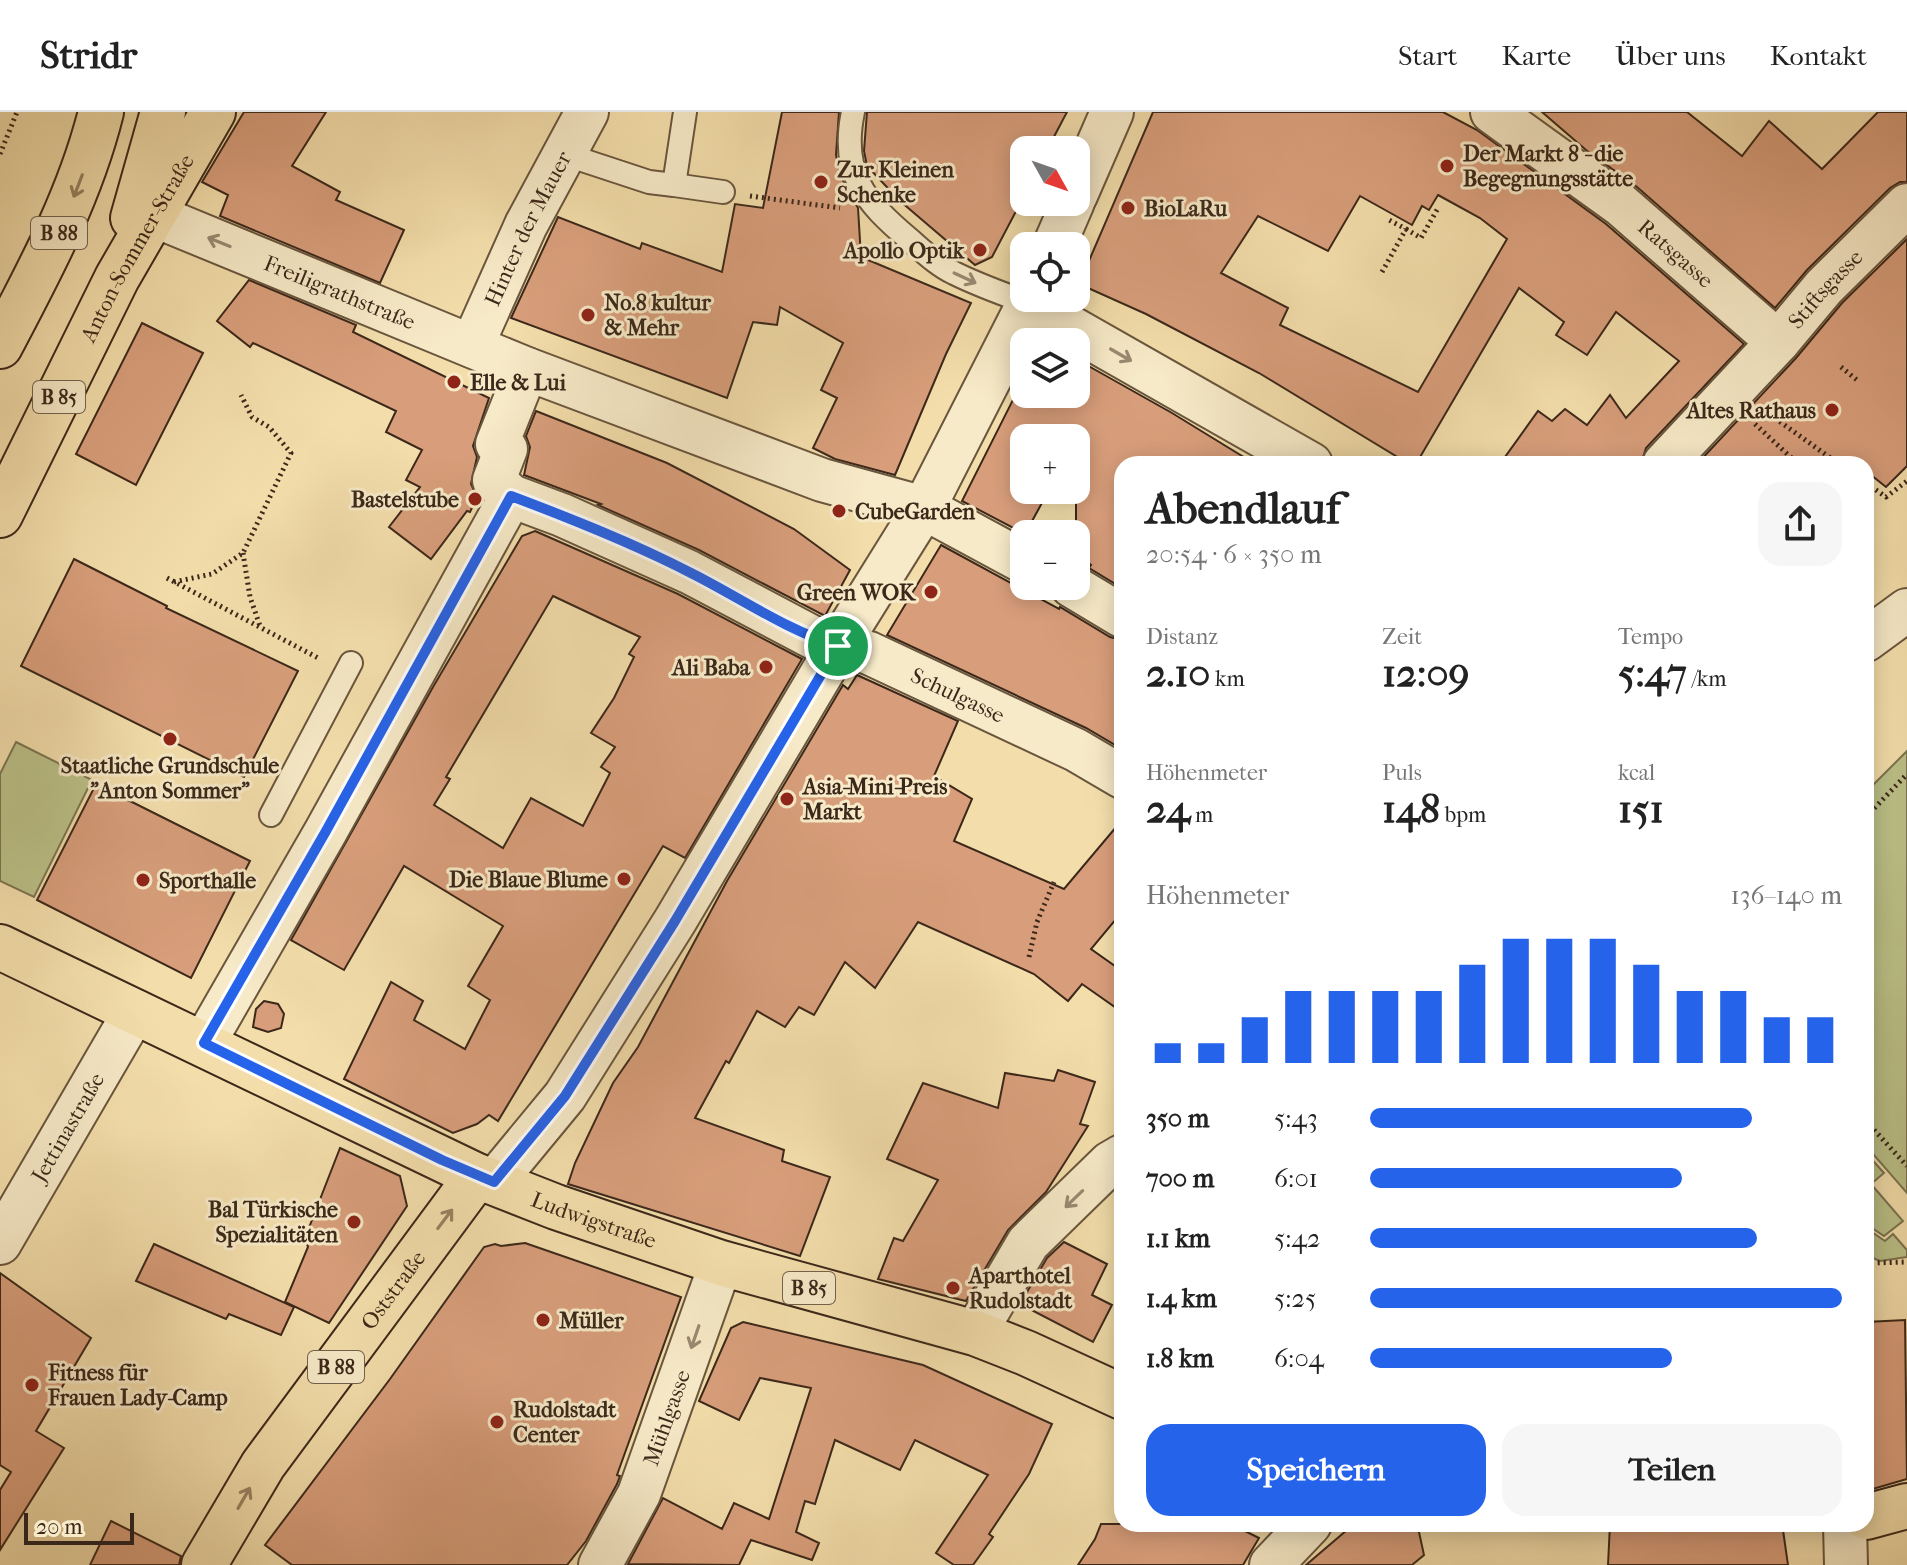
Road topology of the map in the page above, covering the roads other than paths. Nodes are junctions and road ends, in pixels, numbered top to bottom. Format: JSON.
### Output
{"nodes":[{"id":1,"x":101,"y":112,"type":"edge"},
{"id":2,"x":163,"y":112,"type":"edge"},
{"id":3,"x":213,"y":112,"type":"edge"},
{"id":4,"x":587,"y":112,"type":"edge"},
{"id":5,"x":685,"y":112,"type":"edge"},
{"id":6,"x":853,"y":112,"type":"edge"},
{"id":7,"x":1112,"y":112,"type":"edge"},
{"id":8,"x":1492,"y":112,"type":"edge"},
{"id":9,"x":564,"y":154,"type":"junction"},
{"id":10,"x":1090,"y":163,"type":"edge"},
{"id":11,"x":674,"y":185,"type":"junction"},
{"id":12,"x":723,"y":192,"type":"road end"},
{"id":13,"x":1907,"y":205,"type":"edge"},
{"id":14,"x":153,"y":215,"type":"junction"},
{"id":15,"x":117,"y":278,"type":"junction"},
{"id":16,"x":1010,"y":294,"type":"edge"},
{"id":17,"x":1024,"y":312,"type":"edge"},
{"id":18,"x":1049,"y":312,"type":"edge"},
{"id":19,"x":1778,"y":342,"type":"junction"},
{"id":20,"x":0,"y":346,"type":"edge"},
{"id":21,"x":472,"y":346,"type":"junction"},
{"id":22,"x":527,"y":369,"type":"junction"},
{"id":23,"x":1297,"y":456,"type":"edge"},
{"id":24,"x":1672,"y":456,"type":"edge"},
{"id":25,"x":511,"y":496,"type":"junction"},
{"id":26,"x":924,"y":508,"type":"junction"},
{"id":27,"x":0,"y":515,"type":"edge"},
{"id":28,"x":1010,"y":554,"type":"edge"},
{"id":29,"x":1090,"y":597,"type":"edge"},
{"id":30,"x":1907,"y":610,"type":"edge"},
{"id":31,"x":1114,"y":611,"type":"edge"},
{"id":32,"x":1874,"y":634,"type":"edge"},
{"id":33,"x":838,"y":646,"type":"junction"},
{"id":34,"x":349,"y":668,"type":"road end"},
{"id":35,"x":1114,"y":772,"type":"edge"},
{"id":36,"x":271,"y":815,"type":"dead end"},
{"id":37,"x":0,"y":947,"type":"edge"},
{"id":38,"x":135,"y":1011,"type":"junction"},
{"id":39,"x":204,"y":1043,"type":"junction"},
{"id":40,"x":1114,"y":1161,"type":"edge"},
{"id":41,"x":486,"y":1179,"type":"junction"},
{"id":42,"x":0,"y":1243,"type":"edge"},
{"id":43,"x":721,"y":1263,"type":"junction"},
{"id":44,"x":975,"y":1333,"type":"junction"},
{"id":45,"x":1114,"y":1393,"type":"edge"},
{"id":46,"x":1907,"y":1506,"type":"edge"},
{"id":47,"x":1874,"y":1515,"type":"edge"},
{"id":48,"x":1302,"y":1532,"type":"edge"},
{"id":49,"x":1845,"y":1532,"type":"edge"},
{"id":50,"x":204,"y":1565,"type":"edge"},
{"id":51,"x":600,"y":1565,"type":"edge"},
{"id":52,"x":1271,"y":1565,"type":"edge"},
{"id":53,"x":1846,"y":1565,"type":"edge"}],
"edges":[{"from":1,"to":20,"type":"main road","number":"B 88","one_way":true},
{"from":2,"to":15,"type":"main road","number":"B 85"},
{"from":3,"to":14,"type":"main road","name":"Anton-Sommer-Straße","number":"B 85"},
{"from":4,"to":9,"type":"street","name":"Hinter der Mauer"},
{"from":5,"to":11,"type":"lane"},
{"from":6,"to":16,"type":"lane","one_way":true},
{"from":7,"to":10,"type":"street"},
{"from":8,"to":19,"type":"street","name":"Ratsgasse"},
{"from":9,"to":11,"type":"lane"},
{"from":9,"to":21,"type":"street","name":"Hinter der Mauer"},
{"from":11,"to":12,"type":"lane"},
{"from":13,"to":19,"type":"street","name":"Stiftsgasse"},
{"from":14,"to":15,"type":"main road","name":"Anton-Sommer-Straße","number":"B 85"},
{"from":21,"to":14,"type":"street","name":"Freiligrathstraße","one_way":true},
{"from":15,"to":27,"type":"main road","name":"Anton-Sommer-Straße","number":"B 85"},
{"from":17,"to":26,"type":"street"},
{"from":18,"to":23,"type":"street","one_way":true},
{"from":19,"to":24,"type":"street","name":"Stiftsgasse"},
{"from":21,"to":22,"type":"street","name":"Freiligrathstraße"},
{"from":22,"to":25,"type":"street"},
{"from":22,"to":26,"type":"street","name":"Freiligrathstraße"},
{"from":25,"to":33,"type":"street","name":"Schulgasse"},
{"from":25,"to":39,"type":"street"},
{"from":26,"to":28,"type":"street","name":"Freiligrathstraße"},
{"from":26,"to":33,"type":"street"},
{"from":29,"to":31,"type":"street"},
{"from":30,"to":32,"type":"street"},
{"from":33,"to":35,"type":"street","name":"Schulgasse"},
{"from":33,"to":41,"type":"street"},
{"from":34,"to":36,"type":"lane"},
{"from":37,"to":38,"type":"main road","name":"Ludwigstraße","number":"B 85"},
{"from":38,"to":39,"type":"main road","name":"Ludwigstraße","number":"B 85"},
{"from":38,"to":42,"type":"street","name":"Jettinastraße"},
{"from":39,"to":41,"type":"main road","name":"Ludwigstraße","number":"B 85"},
{"from":40,"to":44,"type":"street","one_way":true},
{"from":41,"to":43,"type":"main road","name":"Ludwigstraße","number":"B 85"},
{"from":50,"to":41,"type":"main road","name":"Oststraße","number":"B 88","one_way":true},
{"from":43,"to":44,"type":"main road","name":"Ludwigstraße","number":"B 85"},
{"from":43,"to":51,"type":"street","name":"Mühlgasse","one_way":true},
{"from":44,"to":45,"type":"main road","name":"Ludwigstraße","number":"B 85"},
{"from":46,"to":47,"type":"main road"},
{"from":48,"to":52,"type":"street"},
{"from":49,"to":53,"type":"street"}]}
